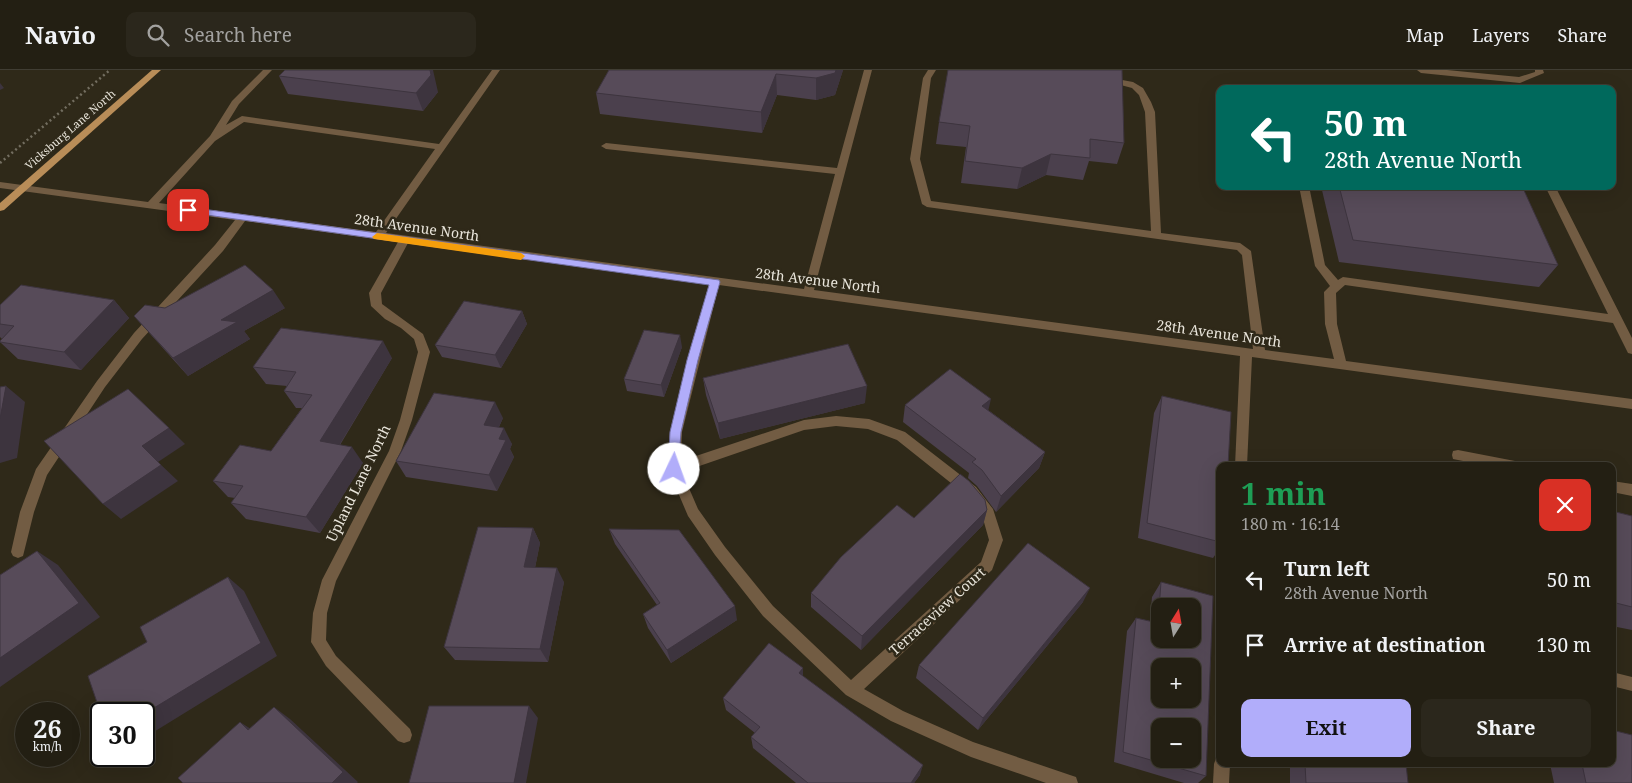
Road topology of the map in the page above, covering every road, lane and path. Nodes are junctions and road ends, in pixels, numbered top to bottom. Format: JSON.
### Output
{"nodes":[{"id":1,"x":110,"y":70,"type":"edge"},
{"id":2,"x":156,"y":70,"type":"edge"},
{"id":3,"x":268,"y":70,"type":"edge"},
{"id":4,"x":496,"y":70,"type":"edge"},
{"id":5,"x":868,"y":70,"type":"edge"},
{"id":6,"x":932,"y":70,"type":"edge"},
{"id":7,"x":1421,"y":70,"type":"edge"},
{"id":8,"x":1539,"y":70,"type":"edge"},
{"id":9,"x":1098,"y":79,"type":"edge"},
{"id":10,"x":212,"y":139,"type":"junction"},
{"id":11,"x":606,"y":146,"type":"dead end"},
{"id":12,"x":442,"y":147,"type":"junction"},
{"id":13,"x":0,"y":164,"type":"edge"},
{"id":14,"x":841,"y":172,"type":"junction"},
{"id":15,"x":0,"y":185,"type":"edge"},
{"id":16,"x":22,"y":188,"type":"junction"},
{"id":17,"x":1305,"y":190,"type":"edge"},
{"id":18,"x":1552,"y":190,"type":"edge"},
{"id":19,"x":151,"y":205,"type":"junction"},
{"id":20,"x":0,"y":208,"type":"edge"},
{"id":21,"x":243,"y":217,"type":"junction"},
{"id":22,"x":1156,"y":235,"type":"junction"},
{"id":23,"x":378,"y":237,"type":"junction"},
{"id":24,"x":404,"y":241,"type":"junction"},
{"id":25,"x":715,"y":282,"type":"junction"},
{"id":26,"x":1337,"y":286,"type":"junction"},
{"id":27,"x":808,"y":293,"type":"junction"},
{"id":28,"x":1616,"y":319,"type":"junction"},
{"id":29,"x":1632,"y":350,"type":"edge"},
{"id":30,"x":1246,"y":352,"type":"junction"},
{"id":31,"x":1260,"y":354,"type":"junction"},
{"id":32,"x":1342,"y":365,"type":"junction"},
{"id":33,"x":1632,"y":404,"type":"edge"},
{"id":34,"x":1458,"y":455,"type":"dead end"},
{"id":35,"x":1241,"y":462,"type":"edge"},
{"id":36,"x":1494,"y":462,"type":"edge"},
{"id":37,"x":674,"y":469,"type":"junction"},
{"id":38,"x":1616,"y":487,"type":"edge"},
{"id":39,"x":1632,"y":490,"type":"edge"},
{"id":40,"x":18,"y":552,"type":"dead end"},
{"id":41,"x":1616,"y":681,"type":"edge"},
{"id":42,"x":1632,"y":684,"type":"edge"},
{"id":43,"x":851,"y":690,"type":"junction"},
{"id":44,"x":404,"y":734,"type":"dead end"},
{"id":45,"x":1222,"y":767,"type":"edge"},
{"id":46,"x":1070,"y":783,"type":"edge"},
{"id":47,"x":1220,"y":783,"type":"edge"}],
"edges":[{"from":1,"to":13,"type":"path"},
{"from":2,"to":16,"type":"main road","name":"Vicksburg Lane North"},
{"from":3,"to":10,"type":"street"},
{"from":4,"to":12,"type":"street"},
{"from":5,"to":14,"type":"street"},
{"from":6,"to":22,"type":"street"},
{"from":7,"to":8,"type":"street"},
{"from":9,"to":22,"type":"street"},
{"from":10,"to":12,"type":"street"},
{"from":10,"to":19,"type":"street"},
{"from":11,"to":14,"type":"street"},
{"from":12,"to":23,"type":"street"},
{"from":14,"to":27,"type":"street"},
{"from":15,"to":16,"type":"street","name":"28th Avenue North"},
{"from":16,"to":19,"type":"street","name":"28th Avenue North"},
{"from":16,"to":20,"type":"main road","name":"Vicksburg Lane North"},
{"from":17,"to":26,"type":"street"},
{"from":18,"to":28,"type":"street"},
{"from":19,"to":21,"type":"street","name":"28th Avenue North"},
{"from":21,"to":23,"type":"street","name":"28th Avenue North"},
{"from":21,"to":40,"type":"street"},
{"from":22,"to":31,"type":"street"},
{"from":23,"to":24,"type":"street","name":"28th Avenue North"},
{"from":24,"to":25,"type":"street","name":"28th Avenue North"},
{"from":24,"to":44,"type":"street","name":"Upland Lane North"},
{"from":25,"to":27,"type":"street","name":"28th Avenue North"},
{"from":25,"to":37,"type":"street"},
{"from":26,"to":28,"type":"street"},
{"from":26,"to":32,"type":"street"},
{"from":27,"to":30,"type":"street","name":"28th Avenue North"},
{"from":28,"to":29,"type":"street"},
{"from":30,"to":31,"type":"street","name":"28th Avenue North"},
{"from":30,"to":35,"type":"street"},
{"from":31,"to":32,"type":"street","name":"28th Avenue North"},
{"from":32,"to":33,"type":"street","name":"28th Avenue North"},
{"from":34,"to":36,"type":"street"},
{"from":37,"to":43,"type":"street"},
{"from":37,"to":43,"type":"street","name":"Terraceview Court"},
{"from":38,"to":39,"type":"street"},
{"from":41,"to":42,"type":"street"},
{"from":43,"to":46,"type":"street"},
{"from":45,"to":47,"type":"street"}]}
